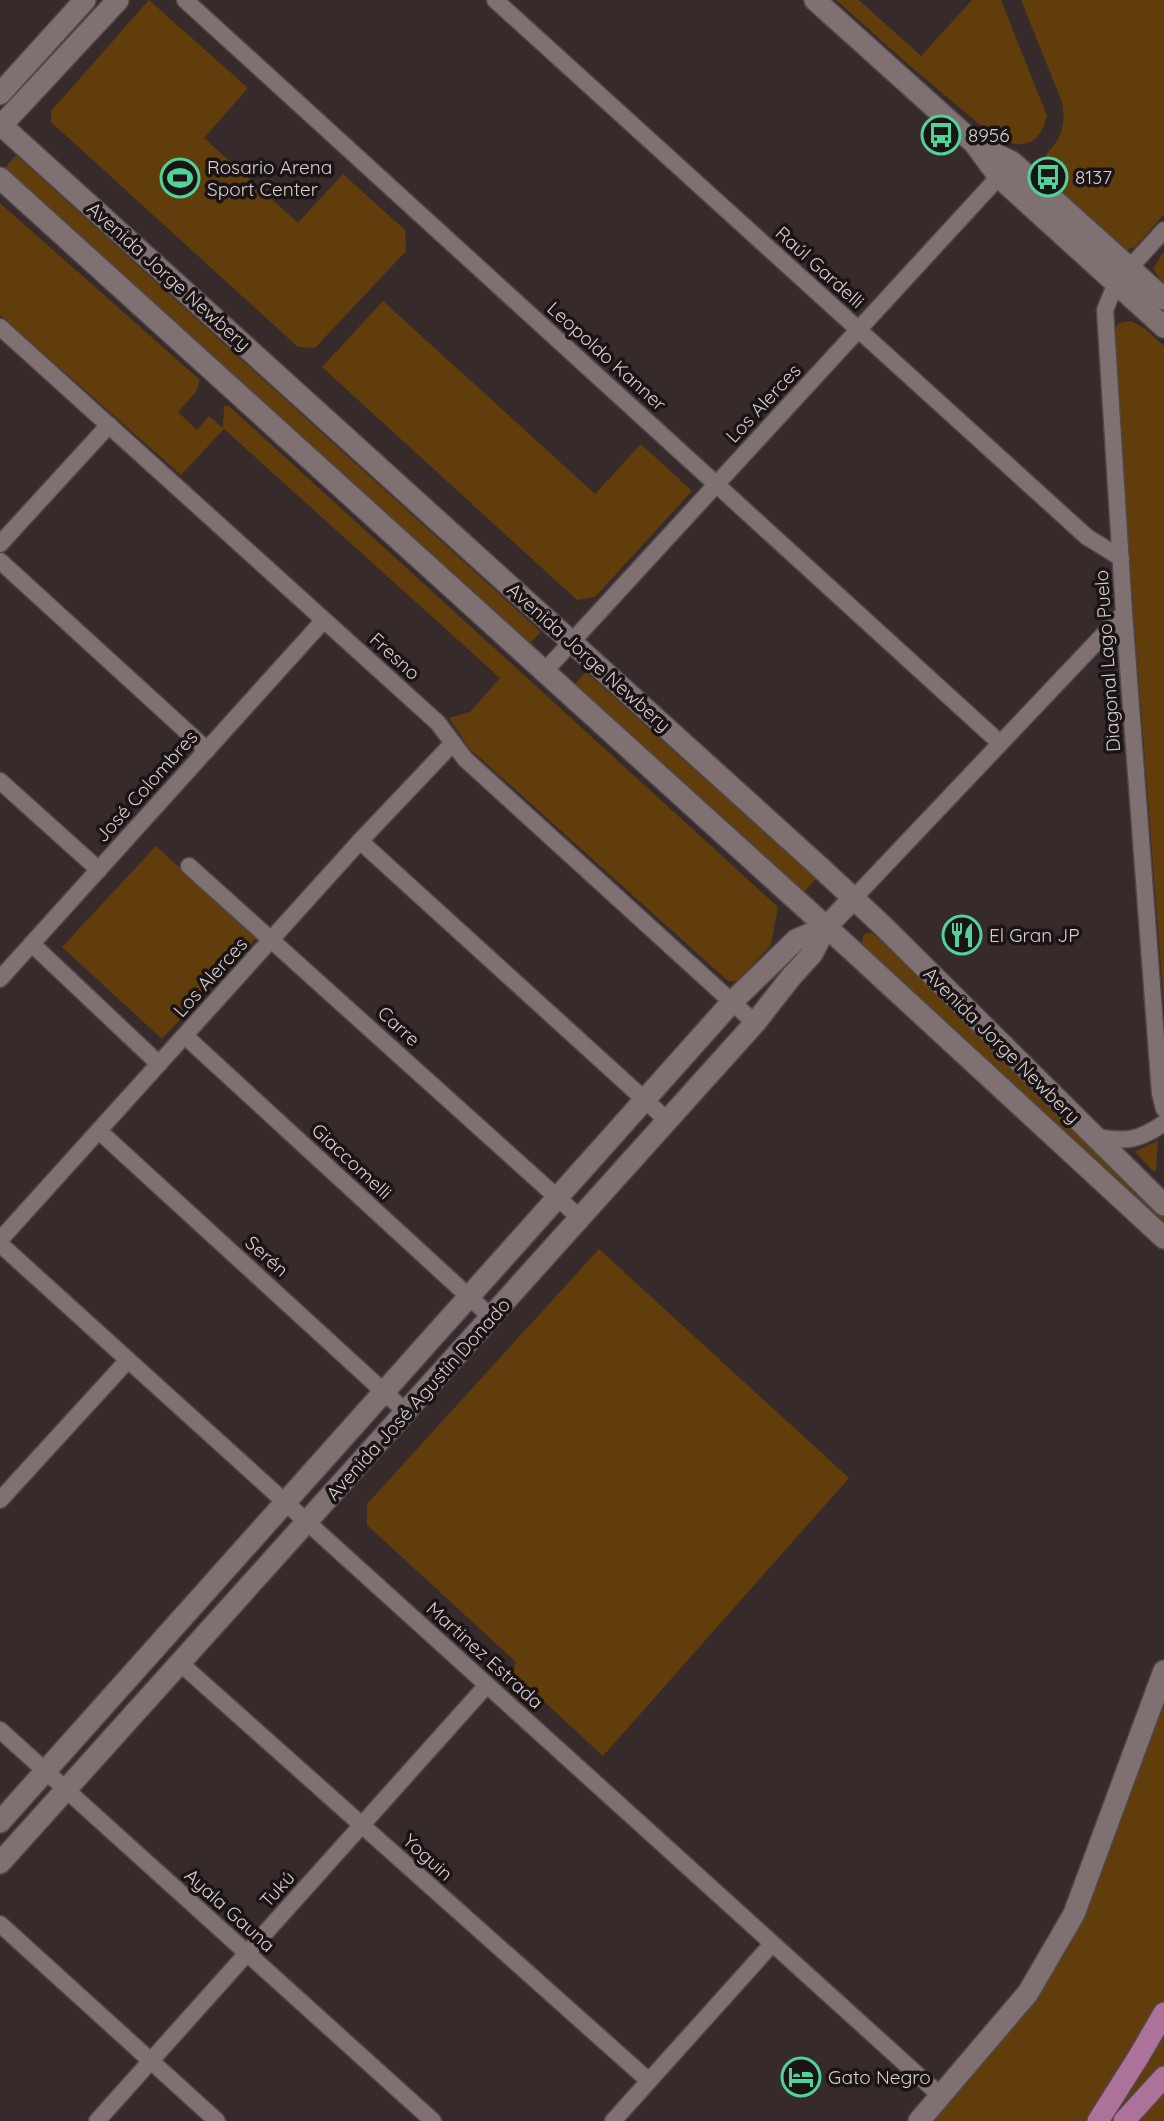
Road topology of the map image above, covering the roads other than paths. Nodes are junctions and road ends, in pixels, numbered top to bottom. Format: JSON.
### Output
{"nodes":[{"id":1,"x":85,"y":0,"type":"edge"},
{"id":2,"x":118,"y":0,"type":"edge"},
{"id":3,"x":185,"y":0,"type":"edge"},
{"id":4,"x":495,"y":0,"type":"edge"},
{"id":5,"x":815,"y":0,"type":"edge"},
{"id":6,"x":0,"y":94,"type":"edge"},
{"id":7,"x":1,"y":126,"type":"edge"},
{"id":8,"x":1006,"y":170,"type":"junction"},
{"id":9,"x":0,"y":178,"type":"edge"},
{"id":10,"x":1164,"y":230,"type":"edge"},
{"id":11,"x":1123,"y":275,"type":"junction"},
{"id":12,"x":1164,"y":299,"type":"edge"},
{"id":13,"x":0,"y":327,"type":"edge"},
{"id":14,"x":1164,"y":327,"type":"edge"},
{"id":15,"x":858,"y":330,"type":"junction"},
{"id":16,"x":108,"y":425,"type":"junction"},
{"id":17,"x":716,"y":484,"type":"junction"},
{"id":18,"x":0,"y":544,"type":"edge"},
{"id":19,"x":1121,"y":558,"type":"junction"},
{"id":20,"x":0,"y":561,"type":"edge"},
{"id":21,"x":1124,"y":613,"type":"junction"},
{"id":22,"x":324,"y":620,"type":"junction"},
{"id":23,"x":572,"y":641,"type":"junction"},
{"id":24,"x":544,"y":672,"type":"junction"},
{"id":25,"x":453,"y":743,"type":"junction"},
{"id":26,"x":1000,"y":743,"type":"junction"},
{"id":27,"x":207,"y":750,"type":"junction"},
{"id":28,"x":0,"y":781,"type":"edge"},
{"id":29,"x":360,"y":841,"type":"junction"},
{"id":30,"x":189,"y":866,"type":"dead end"},
{"id":31,"x":99,"y":870,"type":"junction"},
{"id":32,"x":853,"y":899,"type":"junction"},
{"id":33,"x":826,"y":928,"type":"junction"},
{"id":34,"x":272,"y":940,"type":"junction"},
{"id":35,"x":32,"y":944,"type":"junction"},
{"id":36,"x":0,"y":979,"type":"edge"},
{"id":37,"x":732,"y":1002,"type":"junction"},
{"id":38,"x":755,"y":1023,"type":"junction"},
{"id":39,"x":185,"y":1036,"type":"junction"},
{"id":40,"x":159,"y":1064,"type":"junction"},
{"id":41,"x":645,"y":1099,"type":"junction"},
{"id":42,"x":1164,"y":1109,"type":"edge"},
{"id":43,"x":668,"y":1121,"type":"junction"},
{"id":44,"x":1164,"y":1123,"type":"edge"},
{"id":45,"x":99,"y":1131,"type":"junction"},
{"id":46,"x":1095,"y":1138,"type":"junction"},
{"id":47,"x":558,"y":1198,"type":"junction"},
{"id":48,"x":1164,"y":1205,"type":"edge"},
{"id":49,"x":580,"y":1218,"type":"junction"},
{"id":50,"x":1164,"y":1238,"type":"edge"},
{"id":51,"x":0,"y":1242,"type":"edge"},
{"id":52,"x":469,"y":1297,"type":"junction"},
{"id":53,"x":491,"y":1317,"type":"junction"},
{"id":54,"x":128,"y":1360,"type":"junction"},
{"id":55,"x":384,"y":1392,"type":"junction"},
{"id":56,"x":406,"y":1412,"type":"junction"},
{"id":57,"x":0,"y":1500,"type":"edge"},
{"id":58,"x":285,"y":1502,"type":"junction"},
{"id":59,"x":307,"y":1522,"type":"junction"},
{"id":60,"x":180,"y":1663,"type":"junction"},
{"id":61,"x":1164,"y":1671,"type":"edge"},
{"id":62,"x":486,"y":1685,"type":"junction"},
{"id":63,"x":0,"y":1730,"type":"edge"},
{"id":64,"x":45,"y":1771,"type":"junction"},
{"id":65,"x":66,"y":1790,"type":"junction"},
{"id":66,"x":0,"y":1822,"type":"edge"},
{"id":67,"x":362,"y":1826,"type":"junction"},
{"id":68,"x":0,"y":1864,"type":"edge"},
{"id":69,"x":0,"y":1924,"type":"edge"},
{"id":70,"x":772,"y":1944,"type":"junction"},
{"id":71,"x":247,"y":1953,"type":"junction"},
{"id":72,"x":1164,"y":2013,"type":"edge"},
{"id":73,"x":151,"y":2061,"type":"junction"},
{"id":74,"x":1164,"y":2077,"type":"edge"},
{"id":75,"x":649,"y":2081,"type":"junction"},
{"id":76,"x":941,"y":2096,"type":"junction"},
{"id":77,"x":97,"y":2121,"type":"edge"},
{"id":78,"x":218,"y":2121,"type":"edge"},
{"id":79,"x":433,"y":2121,"type":"edge"},
{"id":80,"x":612,"y":2121,"type":"edge"},
{"id":81,"x":919,"y":2121,"type":"edge"},
{"id":82,"x":1098,"y":2121,"type":"edge"},
{"id":83,"x":1124,"y":2121,"type":"edge"}],
"edges":[{"from":1,"to":6,"type":"main road"},
{"from":2,"to":7,"type":"main road"},
{"from":3,"to":17,"type":"street","name":"Leopoldo Kanner"},
{"from":4,"to":15,"type":"street","name":"Raúl Gardelli"},
{"from":5,"to":8,"type":"main road"},
{"from":7,"to":23,"type":"main road","name":"Avenida Jorge Newbery"},
{"from":8,"to":11,"type":"main road"},
{"from":8,"to":15,"type":"street","name":"Los Alerces"},
{"from":9,"to":24,"type":"main road","name":"Avenida Jorge Newbery"},
{"from":10,"to":11,"type":"street","name":"Diagonal Lago Puelo"},
{"from":11,"to":12,"type":"main road"},
{"from":11,"to":14,"type":"main road"},
{"from":11,"to":19,"type":"street","name":"Diagonal Lago Puelo"},
{"from":13,"to":16,"type":"street","name":"Fresno"},
{"from":15,"to":17,"type":"street","name":"Los Alerces"},
{"from":15,"to":19,"type":"street","name":"Raúl Gardelli"},
{"from":16,"to":18,"type":"street"},
{"from":16,"to":22,"type":"street","name":"Fresno"},
{"from":17,"to":23,"type":"street","name":"Los Alerces"},
{"from":17,"to":26,"type":"street","name":"Leopoldo Kanner"},
{"from":19,"to":21,"type":"street","name":"Diagonal Lago Puelo"},
{"from":20,"to":27,"type":"street"},
{"from":21,"to":26,"type":"street"},
{"from":21,"to":42,"type":"street","name":"Diagonal Lago Puelo"},
{"from":22,"to":25,"type":"street","name":"Fresno"},
{"from":22,"to":27,"type":"street","name":"José Colombres"},
{"from":23,"to":24,"type":"street","name":"Los Alerces"},
{"from":23,"to":32,"type":"main road","name":"Avenida Jorge Newbery"},
{"from":24,"to":33,"type":"main road","name":"Avenida Jorge Newbery"},
{"from":25,"to":29,"type":"street","name":"Los Alerces"},
{"from":25,"to":37,"type":"street","name":"Fresno"},
{"from":26,"to":32,"type":"street"},
{"from":27,"to":31,"type":"street","name":"José Colombres"},
{"from":28,"to":31,"type":"street"},
{"from":29,"to":34,"type":"street","name":"Los Alerces"},
{"from":29,"to":41,"type":"street"},
{"from":30,"to":34,"type":"street","name":"Carre"},
{"from":31,"to":35,"type":"street","name":"José Colombres"},
{"from":32,"to":33,"type":"main road","name":"Avenida José Agustín Donado"},
{"from":32,"to":46,"type":"main road","name":"Avenida Jorge Newbery"},
{"from":33,"to":37,"type":"main road","name":"Avenida José Agustín Donado"},
{"from":33,"to":38,"type":"main road","name":"Avenida José Agustín Donado"},
{"from":33,"to":50,"type":"main road","name":"Avenida Jorge Newbery"},
{"from":34,"to":39,"type":"street","name":"Los Alerces"},
{"from":34,"to":47,"type":"street","name":"Carre"},
{"from":35,"to":36,"type":"street","name":"José Colombres"},
{"from":35,"to":40,"type":"street"},
{"from":37,"to":38,"type":"street","name":"Fresno"},
{"from":37,"to":41,"type":"main road","name":"Avenida José Agustín Donado"},
{"from":38,"to":43,"type":"main road","name":"Avenida José Agustín Donado"},
{"from":39,"to":40,"type":"street","name":"Los Alerces"},
{"from":39,"to":52,"type":"street","name":"Giaccomelli"},
{"from":40,"to":45,"type":"street","name":"Los Alerces"},
{"from":41,"to":43,"type":"street"},
{"from":41,"to":47,"type":"main road","name":"Avenida José Agustín Donado"},
{"from":43,"to":49,"type":"main road","name":"Avenida José Agustín Donado"},
{"from":44,"to":46,"type":"street"},
{"from":45,"to":51,"type":"street","name":"Los Alerces"},
{"from":45,"to":55,"type":"street","name":"Serén"},
{"from":46,"to":48,"type":"main road","name":"Avenida Jorge Newbery"},
{"from":47,"to":49,"type":"street","name":"Carre"},
{"from":47,"to":52,"type":"main road","name":"Avenida José Agustín Donado"},
{"from":49,"to":53,"type":"main road","name":"Avenida José Agustín Donado"},
{"from":51,"to":54,"type":"street","name":"Martinez Estrada"},
{"from":52,"to":53,"type":"street","name":"Giaccomelli"},
{"from":52,"to":55,"type":"main road","name":"Avenida José Agustín Donado"},
{"from":53,"to":56,"type":"main road","name":"Avenida José Agustín Donado"},
{"from":54,"to":57,"type":"street"},
{"from":54,"to":58,"type":"street","name":"Martinez Estrada"},
{"from":55,"to":56,"type":"street","name":"Serén"},
{"from":55,"to":58,"type":"main road","name":"Avenida José Agustín Donado"},
{"from":56,"to":59,"type":"main road","name":"Avenida José Agustín Donado"},
{"from":58,"to":59,"type":"street","name":"Martinez Estrada"},
{"from":58,"to":64,"type":"main road","name":"Avenida José Agustín Donado"},
{"from":59,"to":60,"type":"main road","name":"Avenida José Agustín Donado"},
{"from":59,"to":62,"type":"street","name":"Martinez Estrada"},
{"from":60,"to":65,"type":"main road","name":"Avenida José Agustín Donado"},
{"from":60,"to":67,"type":"street","name":"Yoguin"},
{"from":61,"to":76,"type":"main road"},
{"from":62,"to":67,"type":"street","name":"Tukú"},
{"from":62,"to":70,"type":"street","name":"Martinez Estrada"},
{"from":63,"to":64,"type":"street","name":"Ayala Gauna"},
{"from":64,"to":65,"type":"street","name":"Ayala Gauna"},
{"from":64,"to":66,"type":"main road","name":"Avenida José Agustín Donado"},
{"from":65,"to":68,"type":"main road","name":"Avenida José Agustín Donado"},
{"from":65,"to":71,"type":"street","name":"Ayala Gauna"},
{"from":67,"to":71,"type":"street","name":"Tukú"},
{"from":67,"to":75,"type":"street","name":"Yoguin"},
{"from":69,"to":73,"type":"street"},
{"from":70,"to":75,"type":"street"},
{"from":70,"to":76,"type":"street","name":"Martinez Estrada"},
{"from":71,"to":73,"type":"street","name":"Tukú"},
{"from":71,"to":79,"type":"street","name":"Ayala Gauna"},
{"from":72,"to":82,"type":"highway"},
{"from":73,"to":77,"type":"street","name":"Tukú"},
{"from":73,"to":78,"type":"street"},
{"from":74,"to":83,"type":"highway"},
{"from":75,"to":80,"type":"street"},
{"from":76,"to":81,"type":"main road"}]}
